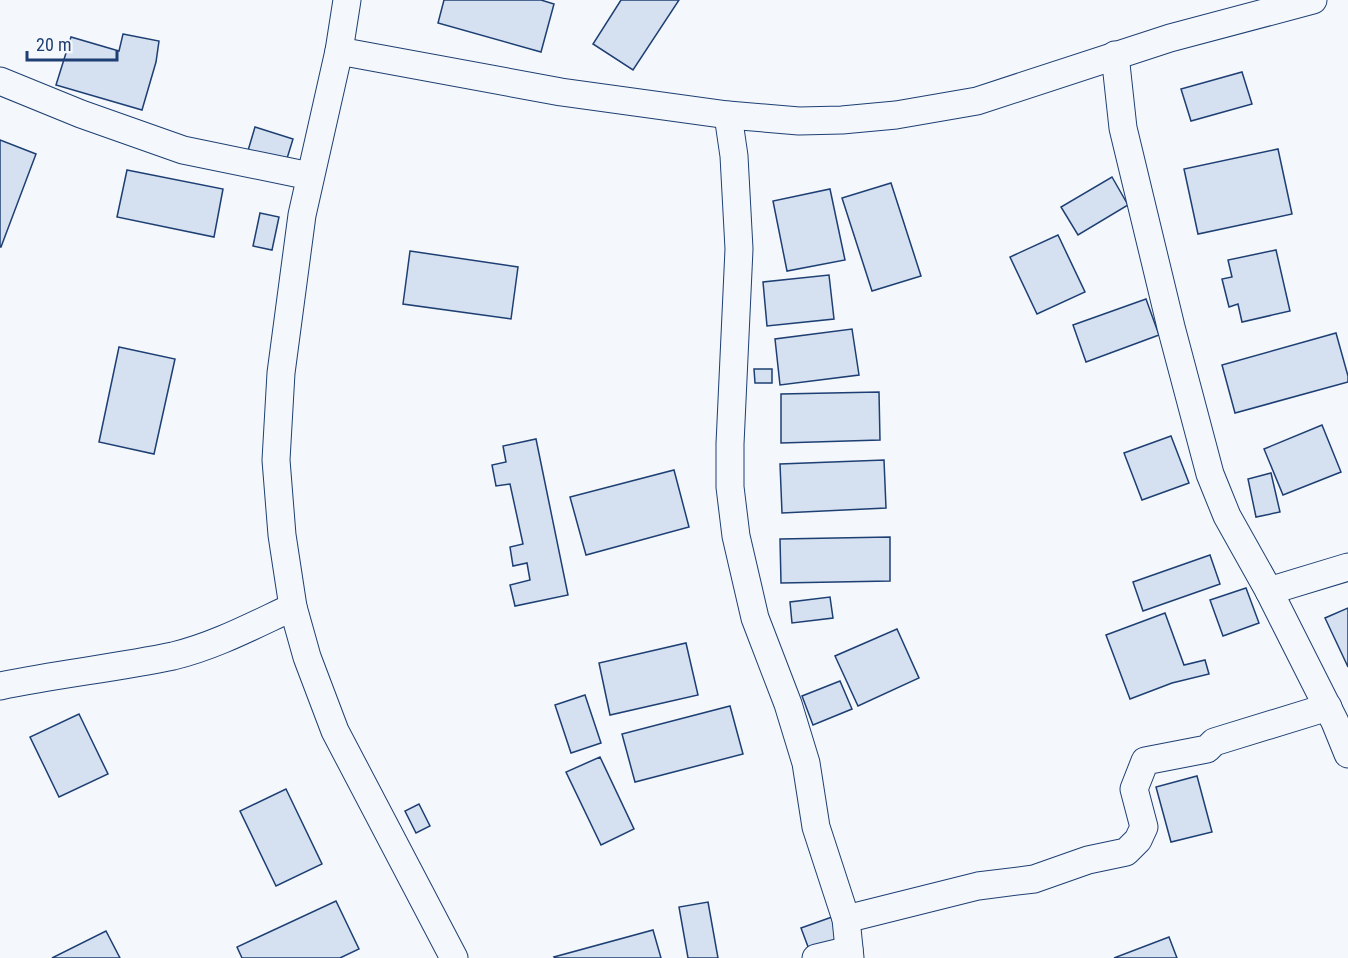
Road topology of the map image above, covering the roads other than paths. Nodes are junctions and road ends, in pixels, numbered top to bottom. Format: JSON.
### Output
{"nodes":[{"id":1,"x":346,"y":0,"type":"edge"},
{"id":2,"x":1313,"y":0,"type":"edge"},
{"id":3,"x":339,"y":51,"type":"junction"},
{"id":4,"x":1115,"y":55,"type":"junction"},
{"id":5,"x":0,"y":81,"type":"edge"},
{"id":6,"x":728,"y":115,"type":"junction"},
{"id":7,"x":309,"y":176,"type":"junction"},
{"id":8,"x":1348,"y":567,"type":"edge"},
{"id":9,"x":1269,"y":591,"type":"junction"},
{"id":10,"x":293,"y":607,"type":"junction"},
{"id":11,"x":0,"y":686,"type":"edge"},
{"id":12,"x":1328,"y":706,"type":"junction"},
{"id":13,"x":1348,"y":754,"type":"edge"},
{"id":14,"x":846,"y":919,"type":"junction"},
{"id":15,"x":849,"y":954,"type":"edge"},
{"id":16,"x":454,"y":958,"type":"edge"},
{"id":17,"x":816,"y":958,"type":"edge"}],
"edges":[{"from":1,"to":3,"type":"street"},
{"from":2,"to":4,"type":"street"},
{"from":3,"to":6,"type":"street"},
{"from":3,"to":7,"type":"street"},
{"from":4,"to":6,"type":"street"},
{"from":4,"to":9,"type":"street"},
{"from":5,"to":7,"type":"street"},
{"from":6,"to":14,"type":"street"},
{"from":7,"to":10,"type":"street"},
{"from":8,"to":9,"type":"street"},
{"from":9,"to":12,"type":"street"},
{"from":10,"to":11,"type":"street"},
{"from":10,"to":16,"type":"street"},
{"from":12,"to":13,"type":"street"},
{"from":12,"to":14,"type":"street"},
{"from":14,"to":15,"type":"street"},
{"from":15,"to":17,"type":"street"}]}
